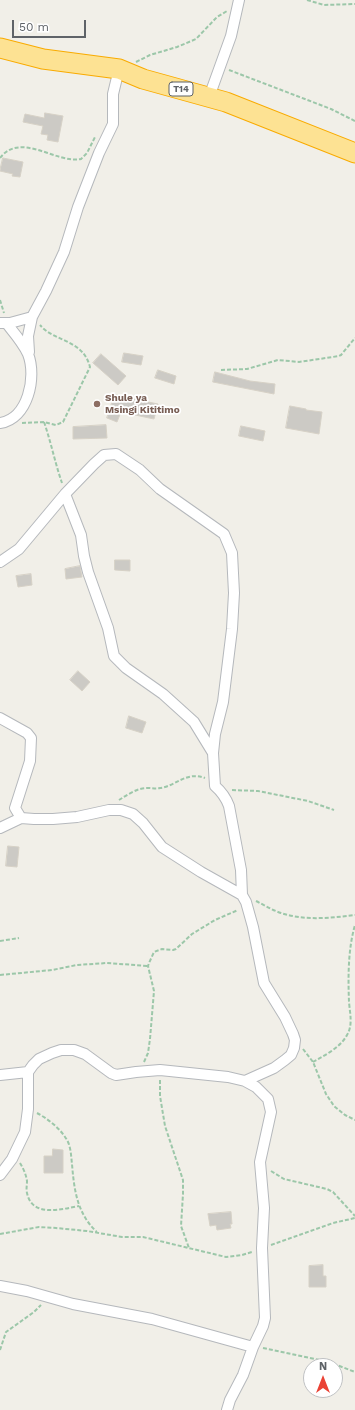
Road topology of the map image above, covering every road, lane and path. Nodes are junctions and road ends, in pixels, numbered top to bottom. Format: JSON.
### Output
{"nodes":[{"id":1,"x":308,"y":0,"type":"edge"},
{"id":2,"x":239,"y":2,"type":"edge"},
{"id":3,"x":355,"y":4,"type":"edge"},
{"id":4,"x":0,"y":48,"type":"edge"},
{"id":5,"x":220,"y":66,"type":"junction"},
{"id":6,"x":119,"y":69,"type":"junction"},
{"id":7,"x":209,"y":97,"type":"junction"},
{"id":8,"x":355,"y":121,"type":"edge"},
{"id":9,"x":113,"y":124,"type":"junction"},
{"id":10,"x":355,"y":153,"type":"edge"},
{"id":11,"x":0,"y":158,"type":"edge"},
{"id":12,"x":0,"y":300,"type":"edge"},
{"id":13,"x":32,"y":317,"type":"junction"},
{"id":14,"x":4,"y":324,"type":"edge"},
{"id":15,"x":355,"y":338,"type":"edge"},
{"id":16,"x":29,"y":356,"type":"junction"},
{"id":17,"x":221,"y":370,"type":"dead end"},
{"id":18,"x":4,"y":422,"type":"edge"},
{"id":19,"x":44,"y":422,"type":"junction"},
{"id":20,"x":66,"y":494,"type":"junction"},
{"id":21,"x":0,"y":562,"type":"edge"},
{"id":22,"x":0,"y":718,"type":"edge"},
{"id":23,"x":213,"y":753,"type":"junction"},
{"id":24,"x":217,"y":788,"type":"junction"},
{"id":25,"x":108,"y":810,"type":"junction"},
{"id":26,"x":334,"y":810,"type":"dead end"},
{"id":27,"x":21,"y":818,"type":"junction"},
{"id":28,"x":0,"y":828,"type":"edge"},
{"id":29,"x":245,"y":900,"type":"junction"},
{"id":30,"x":355,"y":915,"type":"edge"},
{"id":31,"x":355,"y":925,"type":"edge"},
{"id":32,"x":19,"y":938,"type":"dead end"},
{"id":33,"x":0,"y":941,"type":"edge"},
{"id":34,"x":148,"y":966,"type":"junction"},
{"id":35,"x":0,"y":975,"type":"edge"},
{"id":36,"x":295,"y":1040,"type":"junction"},
{"id":37,"x":313,"y":1062,"type":"junction"},
{"id":38,"x":160,"y":1070,"type":"junction"},
{"id":39,"x":28,"y":1072,"type":"junction"},
{"id":40,"x":136,"y":1072,"type":"junction"},
{"id":41,"x":0,"y":1075,"type":"edge"},
{"id":42,"x":245,"y":1081,"type":"junction"},
{"id":43,"x":28,"y":1109,"type":"junction"},
{"id":44,"x":355,"y":1120,"type":"edge"},
{"id":45,"x":16,"y":1153,"type":"junction"},
{"id":46,"x":260,"y":1162,"type":"junction"},
{"id":47,"x":0,"y":1175,"type":"edge"},
{"id":48,"x":79,"y":1206,"type":"junction"},
{"id":49,"x":355,"y":1217,"type":"edge"},
{"id":50,"x":98,"y":1232,"type":"junction"},
{"id":51,"x":0,"y":1234,"type":"edge"},
{"id":52,"x":189,"y":1248,"type":"junction"},
{"id":53,"x":262,"y":1248,"type":"junction"},
{"id":54,"x":0,"y":1286,"type":"edge"},
{"id":55,"x":48,"y":1298,"type":"junction"},
{"id":56,"x":253,"y":1347,"type":"junction"},
{"id":57,"x":0,"y":1350,"type":"edge"},
{"id":58,"x":355,"y":1372,"type":"edge"},
{"id":59,"x":228,"y":1410,"type":"edge"}],
"edges":[{"from":1,"to":3,"type":"path"},
{"from":2,"to":5,"type":"street"},
{"from":2,"to":6,"type":"path"},
{"from":4,"to":6,"type":"highway","number":"T14"},
{"from":5,"to":7,"type":"street"},
{"from":5,"to":8,"type":"path"},
{"from":6,"to":7,"type":"highway","number":"T14"},
{"from":6,"to":9,"type":"street"},
{"from":7,"to":10,"type":"highway","number":"T14"},
{"from":9,"to":11,"type":"path"},
{"from":9,"to":13,"type":"street"},
{"from":12,"to":14,"type":"path"},
{"from":13,"to":14,"type":"street"},
{"from":13,"to":16,"type":"street"},
{"from":13,"to":19,"type":"path"},
{"from":14,"to":16,"type":"street"},
{"from":15,"to":17,"type":"path"},
{"from":16,"to":18,"type":"street"},
{"from":18,"to":19,"type":"path"},
{"from":19,"to":20,"type":"path"},
{"from":20,"to":21,"type":"street"},
{"from":20,"to":23,"type":"street"},
{"from":20,"to":23,"type":"street"},
{"from":22,"to":27,"type":"street"},
{"from":23,"to":24,"type":"street"},
{"from":24,"to":25,"type":"path"},
{"from":24,"to":26,"type":"path"},
{"from":24,"to":29,"type":"street"},
{"from":25,"to":27,"type":"street"},
{"from":25,"to":29,"type":"street"},
{"from":27,"to":28,"type":"street"},
{"from":29,"to":30,"type":"path"},
{"from":29,"to":34,"type":"path"},
{"from":29,"to":36,"type":"street"},
{"from":31,"to":37,"type":"path"},
{"from":32,"to":33,"type":"path"},
{"from":34,"to":35,"type":"path"},
{"from":34,"to":40,"type":"path"},
{"from":36,"to":37,"type":"path"},
{"from":36,"to":42,"type":"street"},
{"from":37,"to":44,"type":"path"},
{"from":38,"to":40,"type":"street"},
{"from":38,"to":42,"type":"street"},
{"from":38,"to":52,"type":"path"},
{"from":39,"to":40,"type":"street"},
{"from":39,"to":41,"type":"street"},
{"from":39,"to":43,"type":"street"},
{"from":42,"to":46,"type":"street"},
{"from":43,"to":45,"type":"street"},
{"from":43,"to":48,"type":"path"},
{"from":45,"to":47,"type":"street"},
{"from":45,"to":48,"type":"path"},
{"from":46,"to":49,"type":"path"},
{"from":46,"to":53,"type":"street"},
{"from":48,"to":50,"type":"path"},
{"from":49,"to":53,"type":"path"},
{"from":50,"to":51,"type":"path"},
{"from":50,"to":52,"type":"path"},
{"from":52,"to":53,"type":"path"},
{"from":53,"to":56,"type":"street"},
{"from":54,"to":55,"type":"street"},
{"from":55,"to":56,"type":"street"},
{"from":55,"to":57,"type":"path"},
{"from":56,"to":58,"type":"path"},
{"from":56,"to":59,"type":"street"}]}
